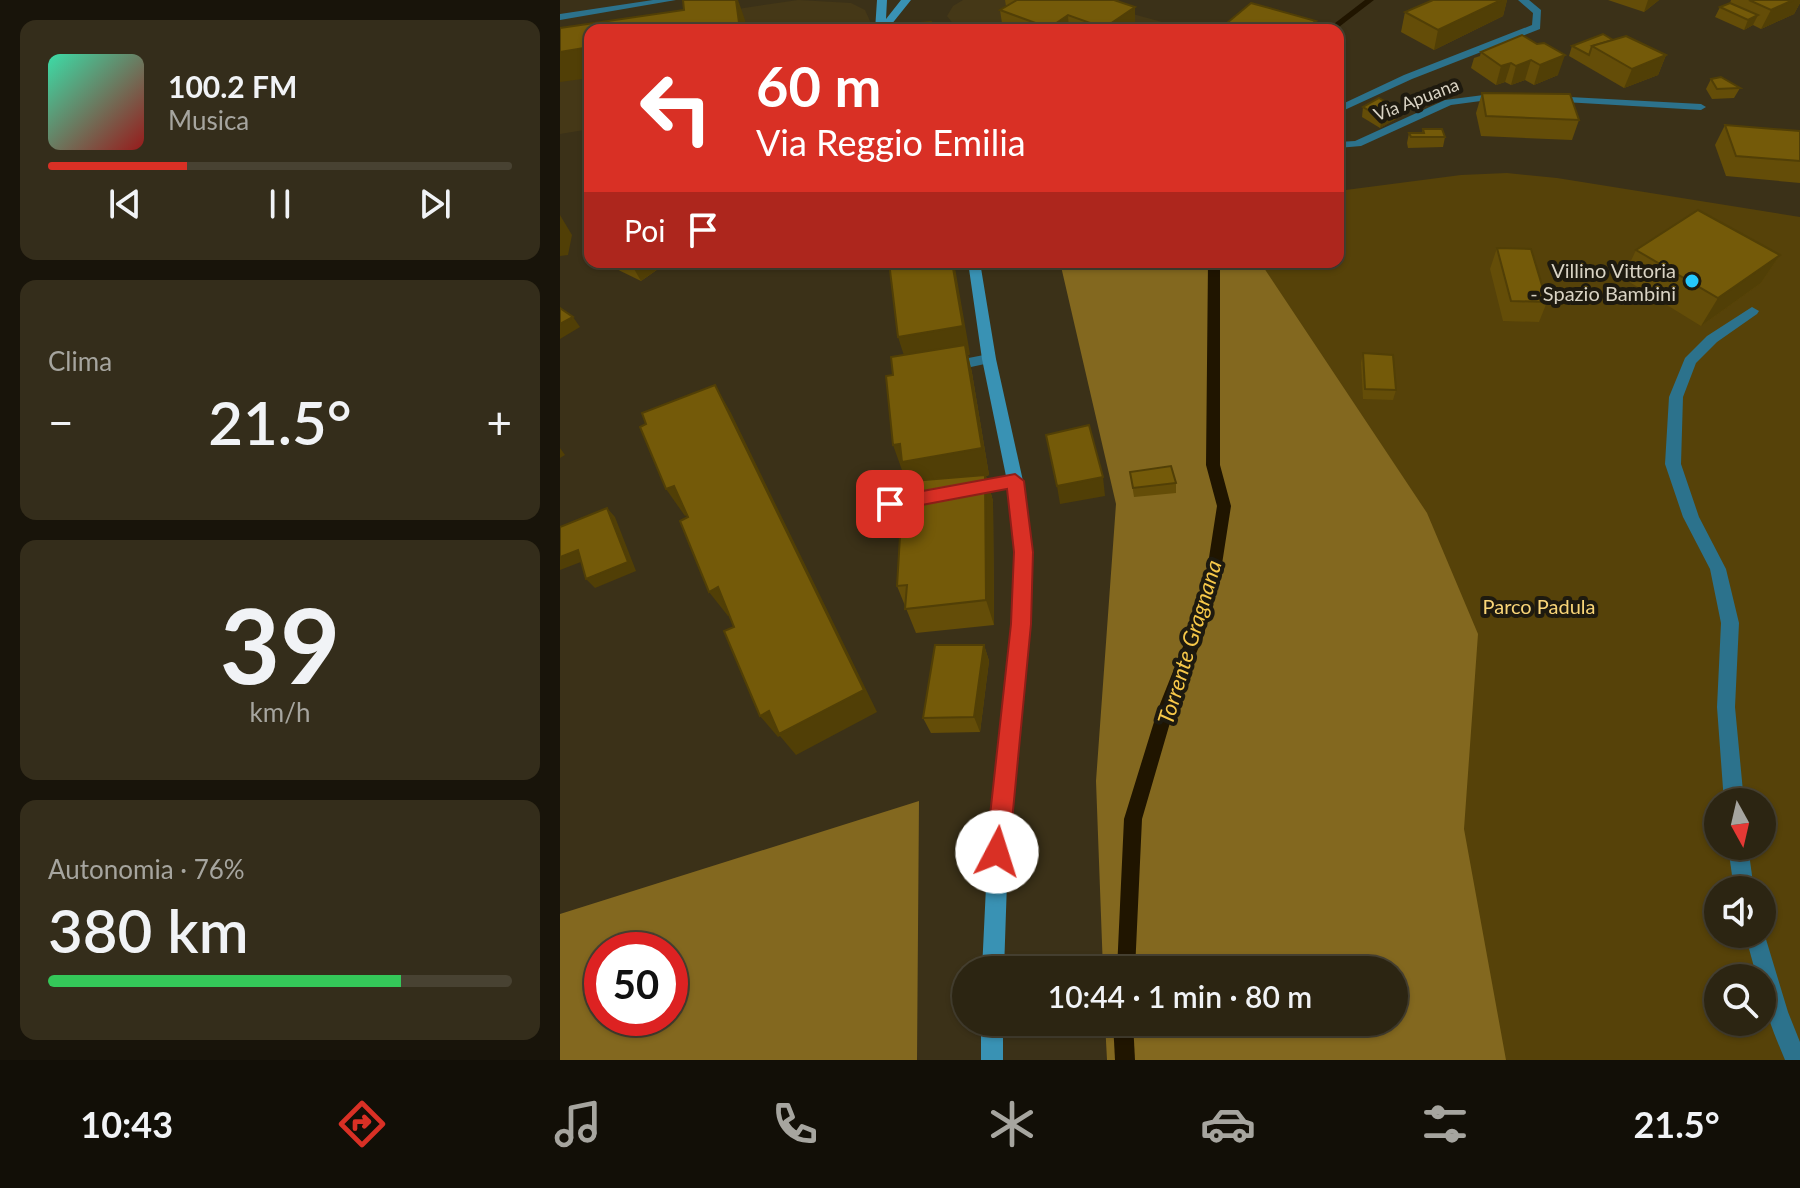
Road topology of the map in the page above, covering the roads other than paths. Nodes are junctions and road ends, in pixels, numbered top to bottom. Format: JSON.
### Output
{"nodes":[{"id":1,"x":671,"y":0,"type":"edge"},
{"id":2,"x":882,"y":0,"type":"edge"},
{"id":3,"x":906,"y":0,"type":"edge"},
{"id":4,"x":1523,"y":0,"type":"edge"},
{"id":5,"x":560,"y":17,"type":"edge"},
{"id":6,"x":881,"y":24,"type":"edge"},
{"id":7,"x":886,"y":24,"type":"edge"},
{"id":8,"x":1512,"y":96,"type":"edge"},
{"id":9,"x":1543,"y":98,"type":"edge"},
{"id":10,"x":1344,"y":107,"type":"edge"},
{"id":11,"x":1701,"y":107,"type":"dead end"},
{"id":12,"x":1344,"y":145,"type":"edge"},
{"id":13,"x":975,"y":268,"type":"edge"},
{"id":14,"x":1752,"y":311,"type":"dead end"},
{"id":15,"x":989,"y":359,"type":"junction"},
{"id":16,"x":928,"y":370,"type":"edge"},
{"id":17,"x":1015,"y":481,"type":"junction"},
{"id":18,"x":890,"y":504,"type":"dead end"},
{"id":19,"x":1733,"y":788,"type":"edge"},
{"id":20,"x":1760,"y":948,"type":"edge"},
{"id":21,"x":994,"y":956,"type":"edge"},
{"id":22,"x":992,"y":1036,"type":"edge"},
{"id":23,"x":992,"y":1060,"type":"edge"},
{"id":24,"x":1796,"y":1060,"type":"edge"}],
"edges":[{"from":1,"to":5,"type":"street"},
{"from":2,"to":6,"type":"main road"},
{"from":3,"to":7,"type":"main road"},
{"from":4,"to":10,"type":"street","name":"Via Apuana"},
{"from":8,"to":12,"type":"street","name":"Via Apuana"},
{"from":9,"to":11,"type":"street"},
{"from":13,"to":15,"type":"main road"},
{"from":14,"to":19,"type":"street"},
{"from":15,"to":16,"type":"street"},
{"from":15,"to":17,"type":"main road"},
{"from":17,"to":18,"type":"street"},
{"from":17,"to":21,"type":"main road"},
{"from":20,"to":24,"type":"street"},
{"from":22,"to":23,"type":"main road"}]}
